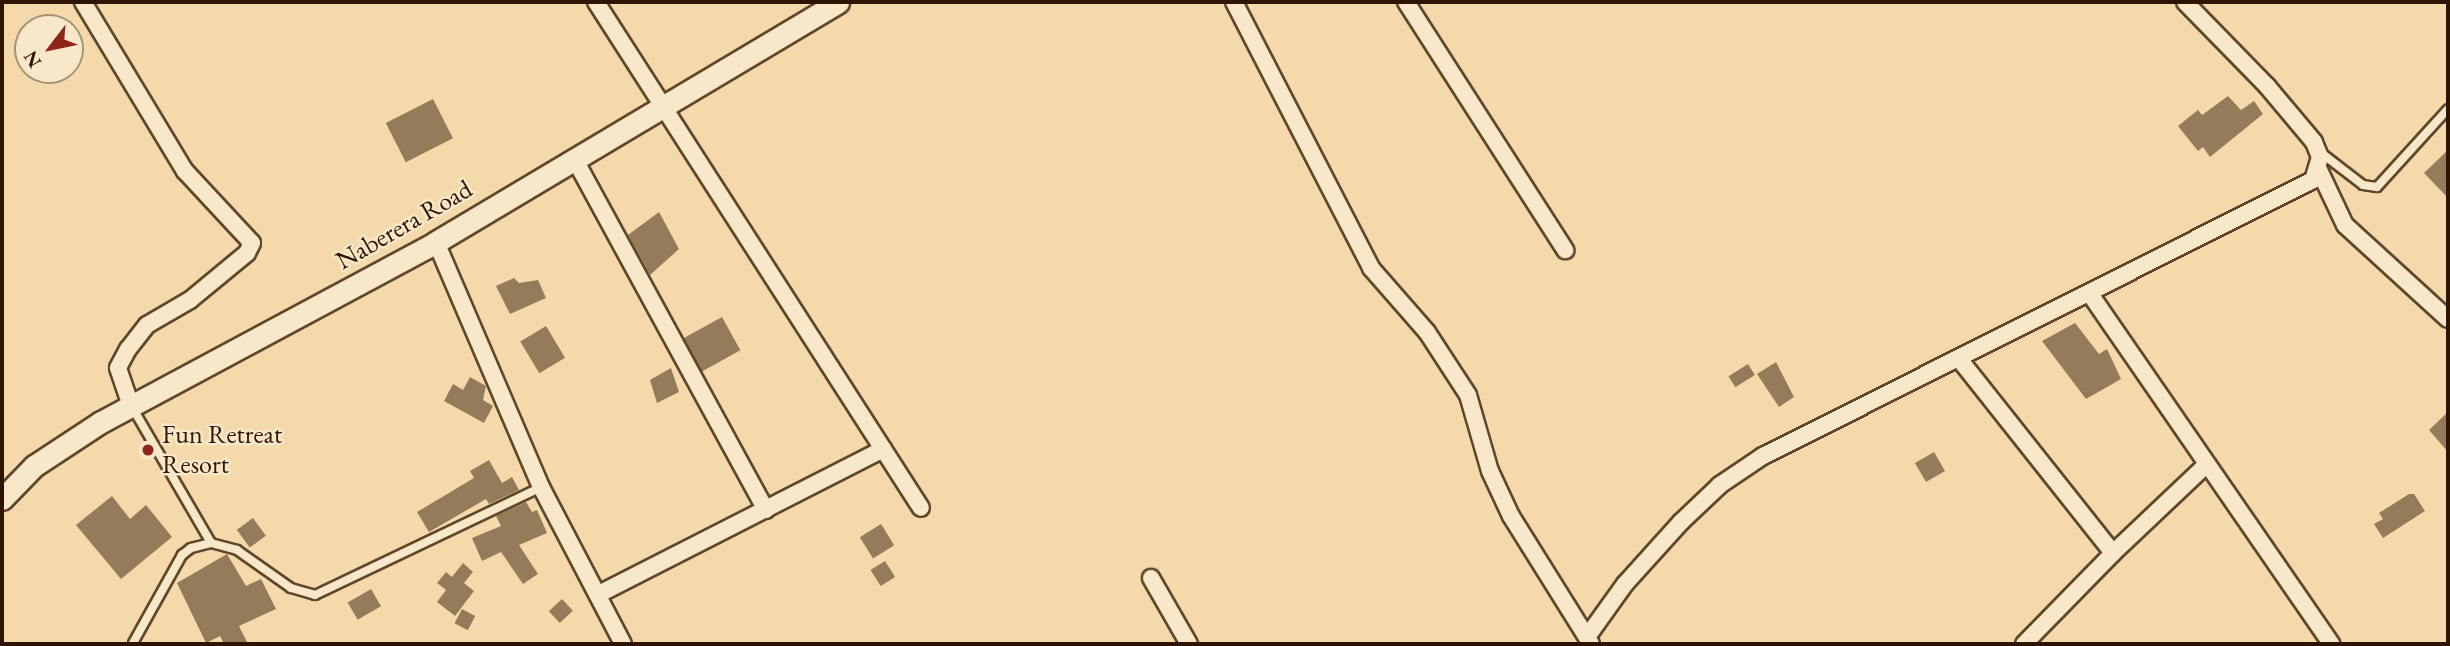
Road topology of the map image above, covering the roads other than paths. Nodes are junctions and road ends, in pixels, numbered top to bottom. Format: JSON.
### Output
{"nodes":[{"id":1,"x":83,"y":2,"type":"edge"},
{"id":2,"x":596,"y":2,"type":"edge"},
{"id":3,"x":838,"y":2,"type":"edge"},
{"id":4,"x":1234,"y":2,"type":"edge"},
{"id":5,"x":1406,"y":2,"type":"edge"},
{"id":6,"x":2185,"y":2,"type":"edge"},
{"id":7,"x":664,"y":107,"type":"junction"},
{"id":8,"x":2448,"y":109,"type":"edge"},
{"id":9,"x":2318,"y":150,"type":"junction"},
{"id":10,"x":574,"y":158,"type":"junction"},
{"id":11,"x":2319,"y":170,"type":"junction"},
{"id":12,"x":436,"y":242,"type":"junction"},
{"id":13,"x":1565,"y":250,"type":"dead end"},
{"id":14,"x":2090,"y":294,"type":"junction"},
{"id":15,"x":2448,"y":319,"type":"edge"},
{"id":16,"x":1960,"y":360,"type":"junction"},
{"id":17,"x":131,"y":406,"type":"junction"},
{"id":18,"x":883,"y":449,"type":"junction"},
{"id":19,"x":2206,"y":466,"type":"junction"},
{"id":20,"x":541,"y":487,"type":"junction"},
{"id":21,"x":2,"y":499,"type":"edge"},
{"id":22,"x":921,"y":508,"type":"dead end"},
{"id":23,"x":766,"y":510,"type":"junction"},
{"id":24,"x":212,"y":543,"type":"junction"},
{"id":25,"x":2112,"y":553,"type":"junction"},
{"id":26,"x":1151,"y":578,"type":"dead end"},
{"id":27,"x":599,"y":594,"type":"junction"},
{"id":28,"x":1589,"y":640,"type":"edge"},
{"id":29,"x":133,"y":643,"type":"edge"},
{"id":30,"x":624,"y":644,"type":"edge"},
{"id":31,"x":1189,"y":644,"type":"edge"},
{"id":32,"x":2024,"y":644,"type":"edge"},
{"id":33,"x":2332,"y":644,"type":"edge"}],
"edges":[{"from":1,"to":17,"type":"street"},
{"from":2,"to":7,"type":"street"},
{"from":3,"to":7,"type":"street","name":"Naberera Road"},
{"from":4,"to":28,"type":"street"},
{"from":5,"to":13,"type":"street"},
{"from":6,"to":9,"type":"street"},
{"from":7,"to":10,"type":"street","name":"Naberera Road"},
{"from":7,"to":18,"type":"street"},
{"from":8,"to":9,"type":"lane"},
{"from":9,"to":11,"type":"street"},
{"from":10,"to":12,"type":"street","name":"Naberera Road"},
{"from":10,"to":23,"type":"street"},
{"from":11,"to":14,"type":"street"},
{"from":11,"to":15,"type":"street"},
{"from":12,"to":17,"type":"street","name":"Naberera Road"},
{"from":12,"to":20,"type":"street"},
{"from":14,"to":16,"type":"street"},
{"from":14,"to":19,"type":"street"},
{"from":16,"to":25,"type":"street"},
{"from":16,"to":28,"type":"street"},
{"from":17,"to":21,"type":"street","name":"Naberera Road"},
{"from":17,"to":24,"type":"lane"},
{"from":18,"to":22,"type":"street"},
{"from":18,"to":23,"type":"street"},
{"from":19,"to":25,"type":"street"},
{"from":19,"to":33,"type":"street"},
{"from":20,"to":24,"type":"lane"},
{"from":20,"to":27,"type":"street"},
{"from":23,"to":27,"type":"street"},
{"from":24,"to":29,"type":"lane"},
{"from":25,"to":32,"type":"street"},
{"from":26,"to":31,"type":"street"},
{"from":27,"to":30,"type":"street"}]}
